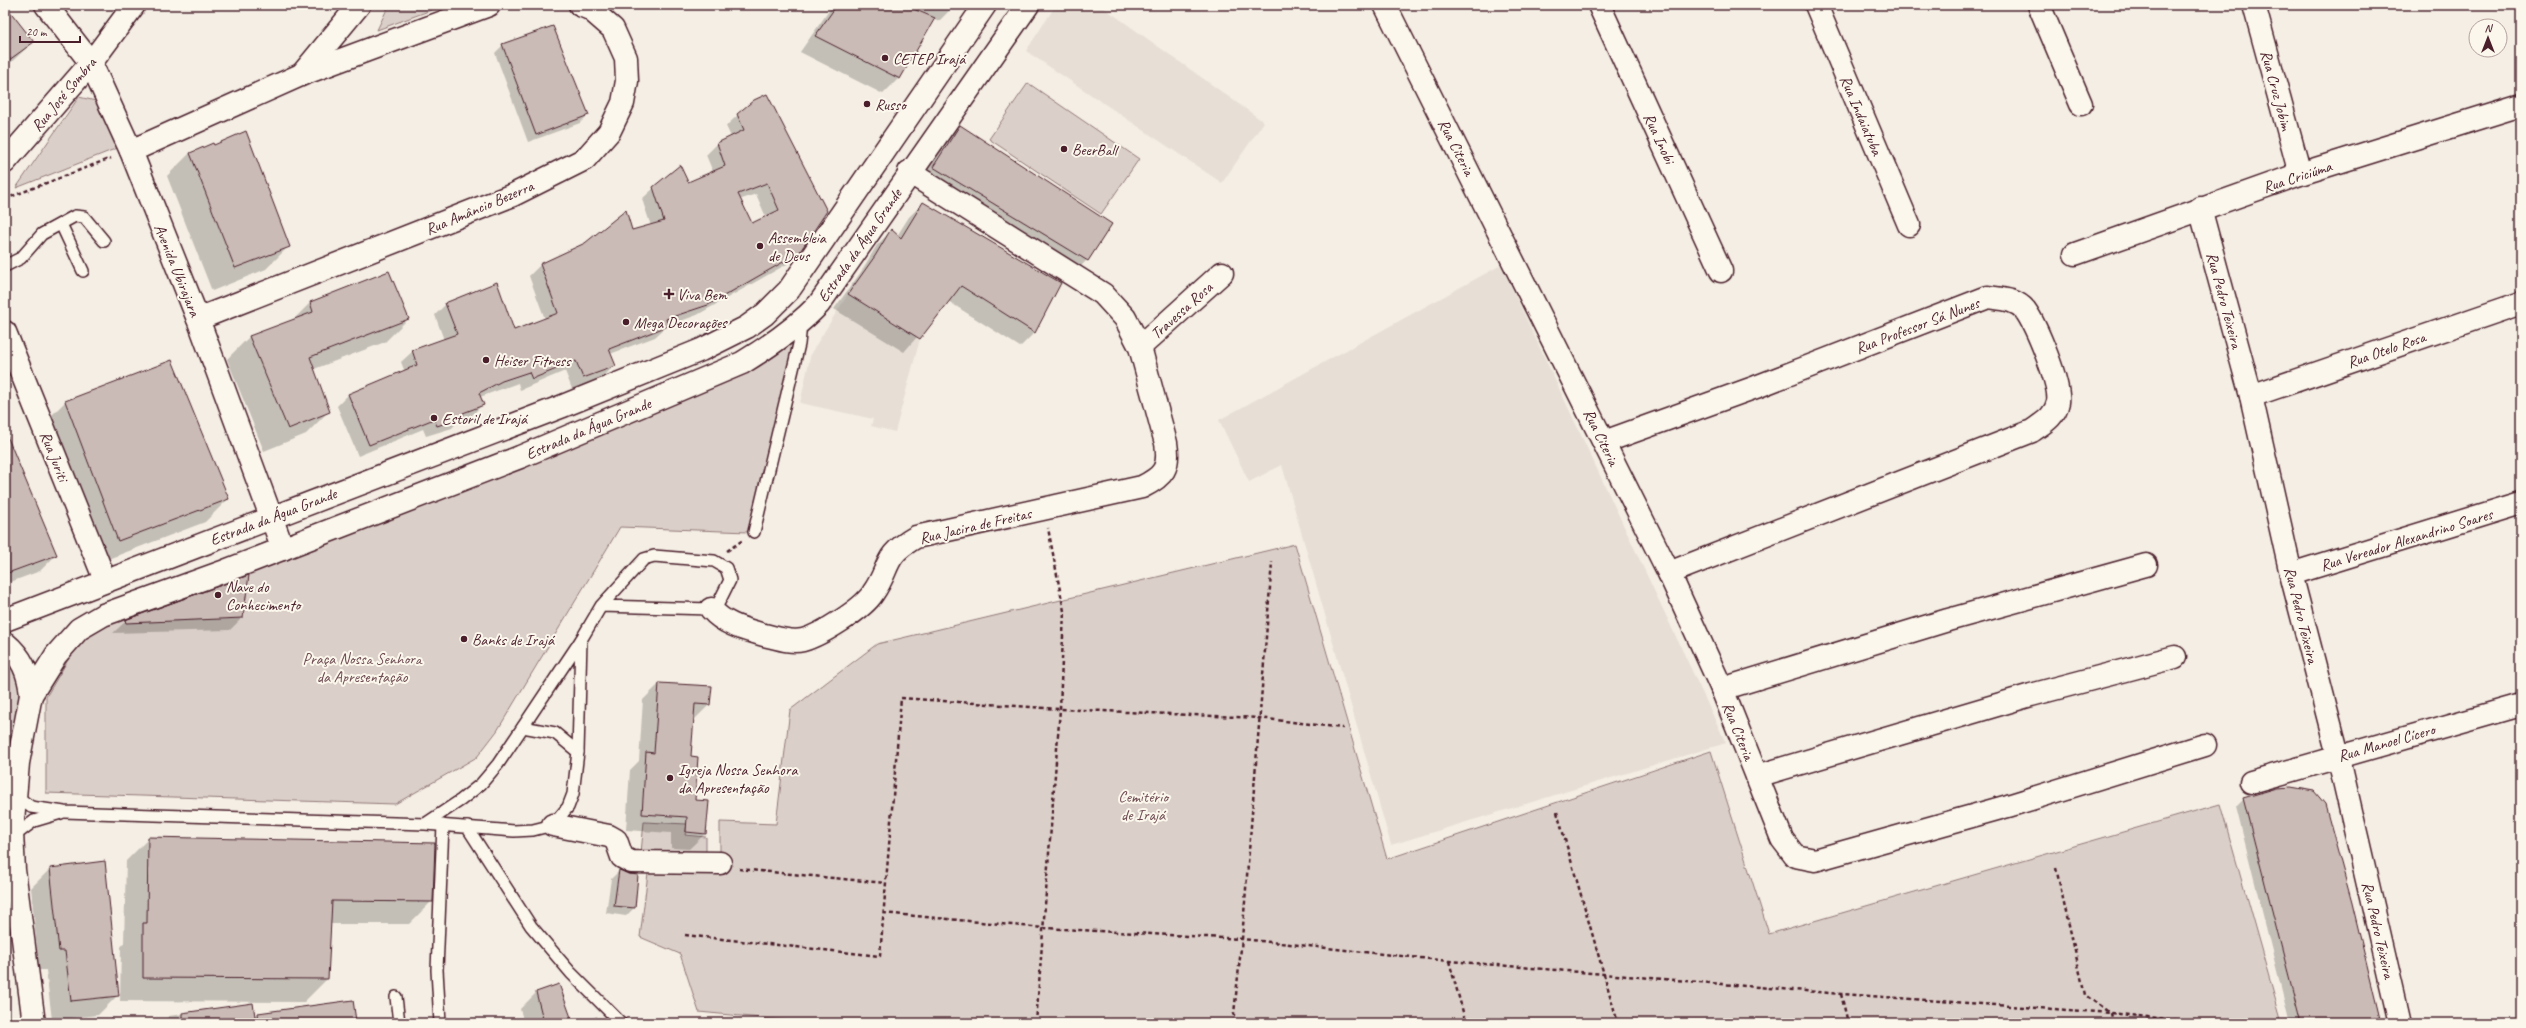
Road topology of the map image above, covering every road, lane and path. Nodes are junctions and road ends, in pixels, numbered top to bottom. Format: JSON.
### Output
{"nodes":[{"id":1,"x":46,"y":5,"type":"edge"},
{"id":2,"x":134,"y":5,"type":"edge"},
{"id":3,"x":359,"y":5,"type":"edge"},
{"id":4,"x":489,"y":5,"type":"edge"},
{"id":5,"x":580,"y":5,"type":"edge"},
{"id":6,"x":985,"y":5,"type":"edge"},
{"id":7,"x":1028,"y":5,"type":"edge"},
{"id":8,"x":1385,"y":5,"type":"edge"},
{"id":9,"x":1599,"y":5,"type":"edge"},
{"id":10,"x":1816,"y":5,"type":"edge"},
{"id":11,"x":2039,"y":5,"type":"edge"},
{"id":12,"x":2254,"y":5,"type":"edge"},
{"id":13,"x":91,"y":63,"type":"junction"},
{"id":14,"x":303,"y":74,"type":"junction"},
{"id":15,"x":2081,"y":104,"type":"dead end"},
{"id":16,"x":2521,"y":105,"type":"edge"},
{"id":17,"x":131,"y":151,"type":"junction"},
{"id":18,"x":5,"y":162,"type":"edge"},
{"id":19,"x":909,"y":172,"type":"junction"},
{"id":20,"x":2300,"y":174,"type":"junction"},
{"id":21,"x":5,"y":199,"type":"edge"},
{"id":22,"x":2200,"y":208,"type":"junction"},
{"id":23,"x":60,"y":224,"type":"junction"},
{"id":24,"x":1909,"y":225,"type":"dead end"},
{"id":25,"x":104,"y":241,"type":"dead end"},
{"id":26,"x":2075,"y":254,"type":"dead end"},
{"id":27,"x":5,"y":266,"type":"edge"},
{"id":28,"x":83,"y":271,"type":"dead end"},
{"id":29,"x":1721,"y":271,"type":"dead end"},
{"id":30,"x":1222,"y":273,"type":"dead end"},
{"id":31,"x":2521,"y":303,"type":"edge"},
{"id":32,"x":198,"y":319,"type":"junction"},
{"id":33,"x":801,"y":324,"type":"junction"},
{"id":34,"x":5,"y":332,"type":"edge"},
{"id":35,"x":1140,"y":347,"type":"junction"},
{"id":36,"x":2252,"y":396,"type":"junction"},
{"id":37,"x":1604,"y":442,"type":"junction"},
{"id":38,"x":2521,"y":503,"type":"edge"},
{"id":39,"x":1044,"y":509,"type":"junction"},
{"id":40,"x":270,"y":518,"type":"junction"},
{"id":41,"x":754,"y":532,"type":"joint"},
{"id":42,"x":282,"y":549,"type":"junction"},
{"id":43,"x":714,"y":561,"type":"junction"},
{"id":44,"x":1272,"y":562,"type":"dead end"},
{"id":45,"x":2146,"y":565,"type":"dead end"},
{"id":46,"x":1669,"y":574,"type":"junction"},
{"id":47,"x":2292,"y":574,"type":"junction"},
{"id":48,"x":106,"y":580,"type":"junction"},
{"id":49,"x":601,"y":606,"type":"junction"},
{"id":50,"x":710,"y":609,"type":"junction"},
{"id":51,"x":5,"y":620,"type":"edge"},
{"id":52,"x":581,"y":640,"type":"junction"},
{"id":53,"x":5,"y":643,"type":"edge"},
{"id":54,"x":2175,"y":657,"type":"dead end"},
{"id":55,"x":1722,"y":689,"type":"junction"},
{"id":56,"x":31,"y":695,"type":"junction"},
{"id":57,"x":1060,"y":709,"type":"junction"},
{"id":58,"x":2520,"y":710,"type":"edge"},
{"id":59,"x":1259,"y":718,"type":"junction"},
{"id":60,"x":523,"y":727,"type":"junction"},
{"id":61,"x":1344,"y":728,"type":"dead end"},
{"id":62,"x":2205,"y":745,"type":"dead end"},
{"id":63,"x":578,"y":752,"type":"junction"},
{"id":64,"x":2338,"y":756,"type":"junction"},
{"id":65,"x":1758,"y":776,"type":"junction"},
{"id":66,"x":2251,"y":782,"type":"dead end"},
{"id":67,"x":15,"y":795,"type":"junction"},
{"id":68,"x":64,"y":812,"type":"junction"},
{"id":69,"x":1557,"y":812,"type":"dead end"},
{"id":70,"x":425,"y":824,"type":"junction"},
{"id":71,"x":444,"y":825,"type":"junction"},
{"id":72,"x":553,"y":825,"type":"junction"},
{"id":73,"x":467,"y":827,"type":"junction"},
{"id":74,"x":13,"y":837,"type":"junction"},
{"id":75,"x":720,"y":862,"type":"joint"},
{"id":76,"x":2056,"y":868,"type":"dead end"},
{"id":77,"x":885,"y":883,"type":"junction"},
{"id":78,"x":883,"y":913,"type":"junction"},
{"id":79,"x":1044,"y":928,"type":"junction"},
{"id":80,"x":685,"y":935,"type":"dead end"},
{"id":81,"x":1242,"y":940,"type":"junction"},
{"id":82,"x":1449,"y":961,"type":"junction"},
{"id":83,"x":1603,"y":973,"type":"junction"},
{"id":84,"x":1841,"y":994,"type":"junction"},
{"id":85,"x":396,"y":997,"type":"dead end"},
{"id":86,"x":2110,"y":1013,"type":"junction"},
{"id":87,"x":34,"y":1023,"type":"edge"},
{"id":88,"x":399,"y":1023,"type":"edge"},
{"id":89,"x":440,"y":1023,"type":"edge"},
{"id":90,"x":621,"y":1023,"type":"edge"},
{"id":91,"x":1036,"y":1023,"type":"edge"},
{"id":92,"x":1233,"y":1023,"type":"edge"},
{"id":93,"x":1466,"y":1023,"type":"edge"},
{"id":94,"x":1618,"y":1023,"type":"edge"},
{"id":95,"x":1848,"y":1023,"type":"edge"},
{"id":96,"x":2112,"y":1023,"type":"edge"},
{"id":97,"x":2205,"y":1023,"type":"edge"},
{"id":98,"x":2400,"y":1023,"type":"edge"}],
"edges":[{"from":1,"to":13,"type":"street","name":"Avenida Ubirajara"},
{"from":2,"to":13,"type":"street","name":"Rua José Sombra"},
{"from":3,"to":14,"type":"street"},
{"from":4,"to":14,"type":"street"},
{"from":5,"to":32,"type":"street","name":"Rua Amâncio Bezerra"},
{"from":6,"to":40,"type":"street","name":"Estrada da Água Grande"},
{"from":7,"to":19,"type":"street","name":"Estrada da Água Grande"},
{"from":8,"to":37,"type":"street","name":"Rua Citeria"},
{"from":9,"to":29,"type":"street","name":"Rua Inobi"},
{"from":10,"to":24,"type":"street","name":"Rua Indaiatuba"},
{"from":11,"to":15,"type":"street"},
{"from":12,"to":20,"type":"street","name":"Rua Cruz Jobim"},
{"from":13,"to":17,"type":"street","name":"Avenida Ubirajara"},
{"from":13,"to":18,"type":"street","name":"Rua José Sombra"},
{"from":14,"to":17,"type":"street"},
{"from":16,"to":20,"type":"street","name":"Rua Criciúma"},
{"from":17,"to":21,"type":"path"},
{"from":17,"to":32,"type":"street","name":"Avenida Ubirajara"},
{"from":19,"to":33,"type":"street","name":"Estrada da Água Grande"},
{"from":19,"to":35,"type":"street"},
{"from":20,"to":22,"type":"street","name":"Rua Criciúma"},
{"from":22,"to":26,"type":"street","name":"Rua Criciúma"},
{"from":22,"to":36,"type":"street","name":"Rua Pedro Teixeira"},
{"from":23,"to":25,"type":"lane"},
{"from":23,"to":27,"type":"lane"},
{"from":23,"to":28,"type":"lane"},
{"from":30,"to":35,"type":"street","name":"Travessa Rosa"},
{"from":31,"to":36,"type":"street","name":"Rua Otelo Rosa"},
{"from":32,"to":40,"type":"street","name":"Avenida Ubirajara"},
{"from":33,"to":41,"type":"lane"},
{"from":33,"to":42,"type":"street","name":"Estrada da Água Grande"},
{"from":34,"to":48,"type":"street","name":"Rua Juriti"},
{"from":35,"to":39,"type":"street","name":"Rua Jacira de Freitas"},
{"from":36,"to":47,"type":"street","name":"Rua Pedro Teixeira"},
{"from":37,"to":46,"type":"street","name":"Rua Citeria"},
{"from":37,"to":46,"type":"street","name":"Rua Professor Sá Nunes"},
{"from":38,"to":47,"type":"street","name":"Rua Vereador Alexandrino Soares"},
{"from":39,"to":50,"type":"street","name":"Rua Jacira de Freitas"},
{"from":39,"to":57,"type":"path"},
{"from":40,"to":42,"type":"street","name":"Avenida Ubirajara"},
{"from":40,"to":48,"type":"street","name":"Estrada da Água Grande"},
{"from":41,"to":43,"type":"path"},
{"from":42,"to":56,"type":"street","name":"Estrada da Água Grande"},
{"from":43,"to":49,"type":"lane"},
{"from":43,"to":50,"type":"lane"},
{"from":44,"to":59,"type":"path"},
{"from":45,"to":55,"type":"street"},
{"from":46,"to":55,"type":"street","name":"Rua Citeria"},
{"from":47,"to":64,"type":"street","name":"Rua Pedro Teixeira"},
{"from":48,"to":51,"type":"street","name":"Estrada da Água Grande"},
{"from":49,"to":50,"type":"lane"},
{"from":49,"to":52,"type":"lane"},
{"from":52,"to":60,"type":"lane"},
{"from":52,"to":63,"type":"lane"},
{"from":53,"to":56,"type":"street"},
{"from":54,"to":65,"type":"street"},
{"from":55,"to":65,"type":"street","name":"Rua Citeria"},
{"from":56,"to":67,"type":"street"},
{"from":57,"to":59,"type":"path"},
{"from":57,"to":77,"type":"path"},
{"from":57,"to":79,"type":"path"},
{"from":58,"to":64,"type":"street","name":"Rua Manoel Cícero"},
{"from":59,"to":61,"type":"path"},
{"from":59,"to":81,"type":"path"},
{"from":60,"to":63,"type":"lane"},
{"from":60,"to":70,"type":"lane"},
{"from":62,"to":65,"type":"street","name":"Rua Citeria"},
{"from":63,"to":72,"type":"lane"},
{"from":64,"to":66,"type":"street","name":"Rua Manoel Cícero"},
{"from":64,"to":98,"type":"street","name":"Rua Pedro Teixeira"},
{"from":67,"to":68,"type":"lane"},
{"from":67,"to":74,"type":"street"},
{"from":68,"to":70,"type":"lane"},
{"from":68,"to":74,"type":"lane"},
{"from":69,"to":83,"type":"path"},
{"from":70,"to":71,"type":"lane"},
{"from":71,"to":73,"type":"lane"},
{"from":71,"to":89,"type":"lane"},
{"from":72,"to":73,"type":"lane"},
{"from":72,"to":75,"type":"street"},
{"from":73,"to":90,"type":"lane"},
{"from":74,"to":87,"type":"street"},
{"from":75,"to":77,"type":"path"},
{"from":76,"to":86,"type":"path"},
{"from":77,"to":78,"type":"path"},
{"from":78,"to":79,"type":"path"},
{"from":78,"to":80,"type":"path"},
{"from":79,"to":81,"type":"path"},
{"from":79,"to":91,"type":"path"},
{"from":81,"to":82,"type":"path"},
{"from":81,"to":92,"type":"path"},
{"from":82,"to":83,"type":"path"},
{"from":82,"to":93,"type":"path"},
{"from":83,"to":84,"type":"path"},
{"from":83,"to":94,"type":"path"},
{"from":84,"to":86,"type":"path"},
{"from":84,"to":95,"type":"path"},
{"from":85,"to":88,"type":"lane"},
{"from":86,"to":96,"type":"path"},
{"from":86,"to":97,"type":"path"}]}
